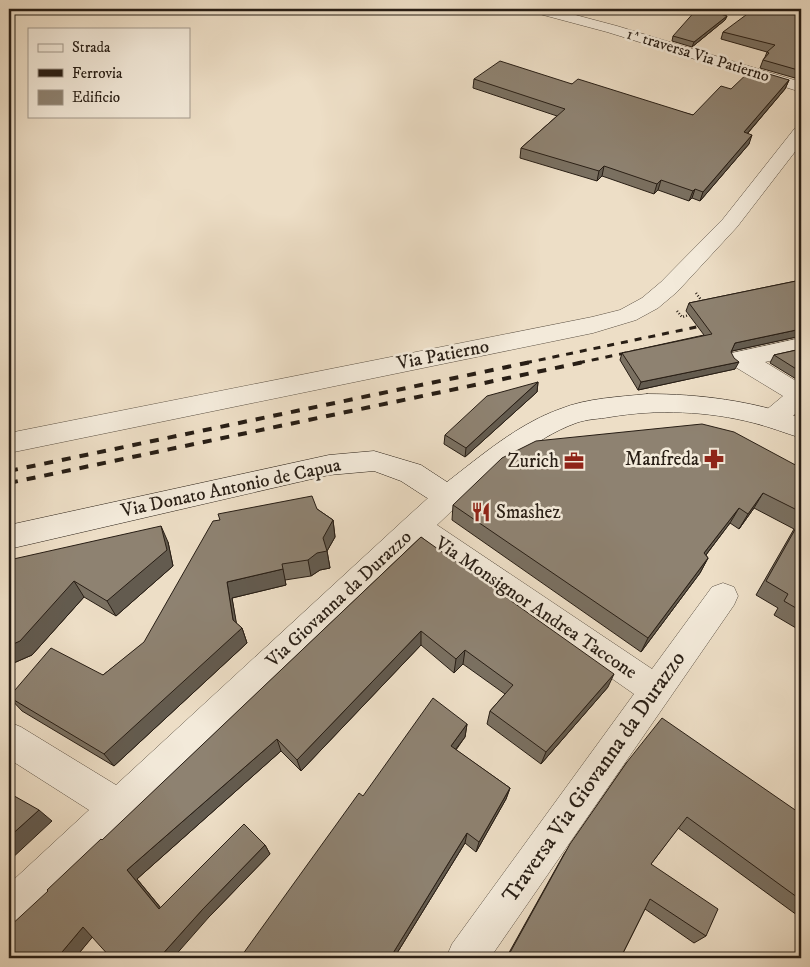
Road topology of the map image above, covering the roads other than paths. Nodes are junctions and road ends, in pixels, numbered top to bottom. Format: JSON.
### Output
{"nodes":[{"id":1,"x":537,"y":9,"type":"edge"},
{"id":2,"x":801,"y":87,"type":"edge"},
{"id":3,"x":801,"y":132,"type":"edge"},
{"id":4,"x":801,"y":346,"type":"edge"},
{"id":5,"x":774,"y":418,"type":"junction"},
{"id":6,"x":801,"y":428,"type":"edge"},
{"id":7,"x":9,"y":443,"type":"edge"},
{"id":8,"x":448,"y":496,"type":"junction"},
{"id":9,"x":416,"y":526,"type":"junction"},
{"id":10,"x":9,"y":537,"type":"edge"},
{"id":11,"x":723,"y":596,"type":"dead end"},
{"id":12,"x":656,"y":690,"type":"junction"},
{"id":13,"x":9,"y":739,"type":"edge"},
{"id":14,"x":118,"y":807,"type":"junction"},
{"id":15,"x":9,"y":910,"type":"edge"},
{"id":16,"x":466,"y":958,"type":"edge"}],
"edges":[{"from":1,"to":2,"type":"street","name":"1^ traversa Via Patierno"},
{"from":3,"to":7,"type":"street","name":"Via Patierno"},
{"from":4,"to":5,"type":"street"},
{"from":5,"to":6,"type":"street","name":"Via Giovanna da Durazzo"},
{"from":5,"to":8,"type":"street","name":"Via Giovanna da Durazzo"},
{"from":8,"to":9,"type":"street","name":"Via Giovanna da Durazzo"},
{"from":8,"to":10,"type":"street","name":"Via Donato Antonio de Capua"},
{"from":9,"to":12,"type":"street","name":"Via Monsignor Andrea Taccone"},
{"from":9,"to":14,"type":"street","name":"Via Giovanna da Durazzo"},
{"from":11,"to":12,"type":"street","name":"Traversa Via Giovanna da Durazzo"},
{"from":12,"to":16,"type":"street","name":"Traversa Via Giovanna da Durazzo"},
{"from":13,"to":14,"type":"street"},
{"from":14,"to":15,"type":"street","name":"Via Giovanna da Durazzo"}]}
